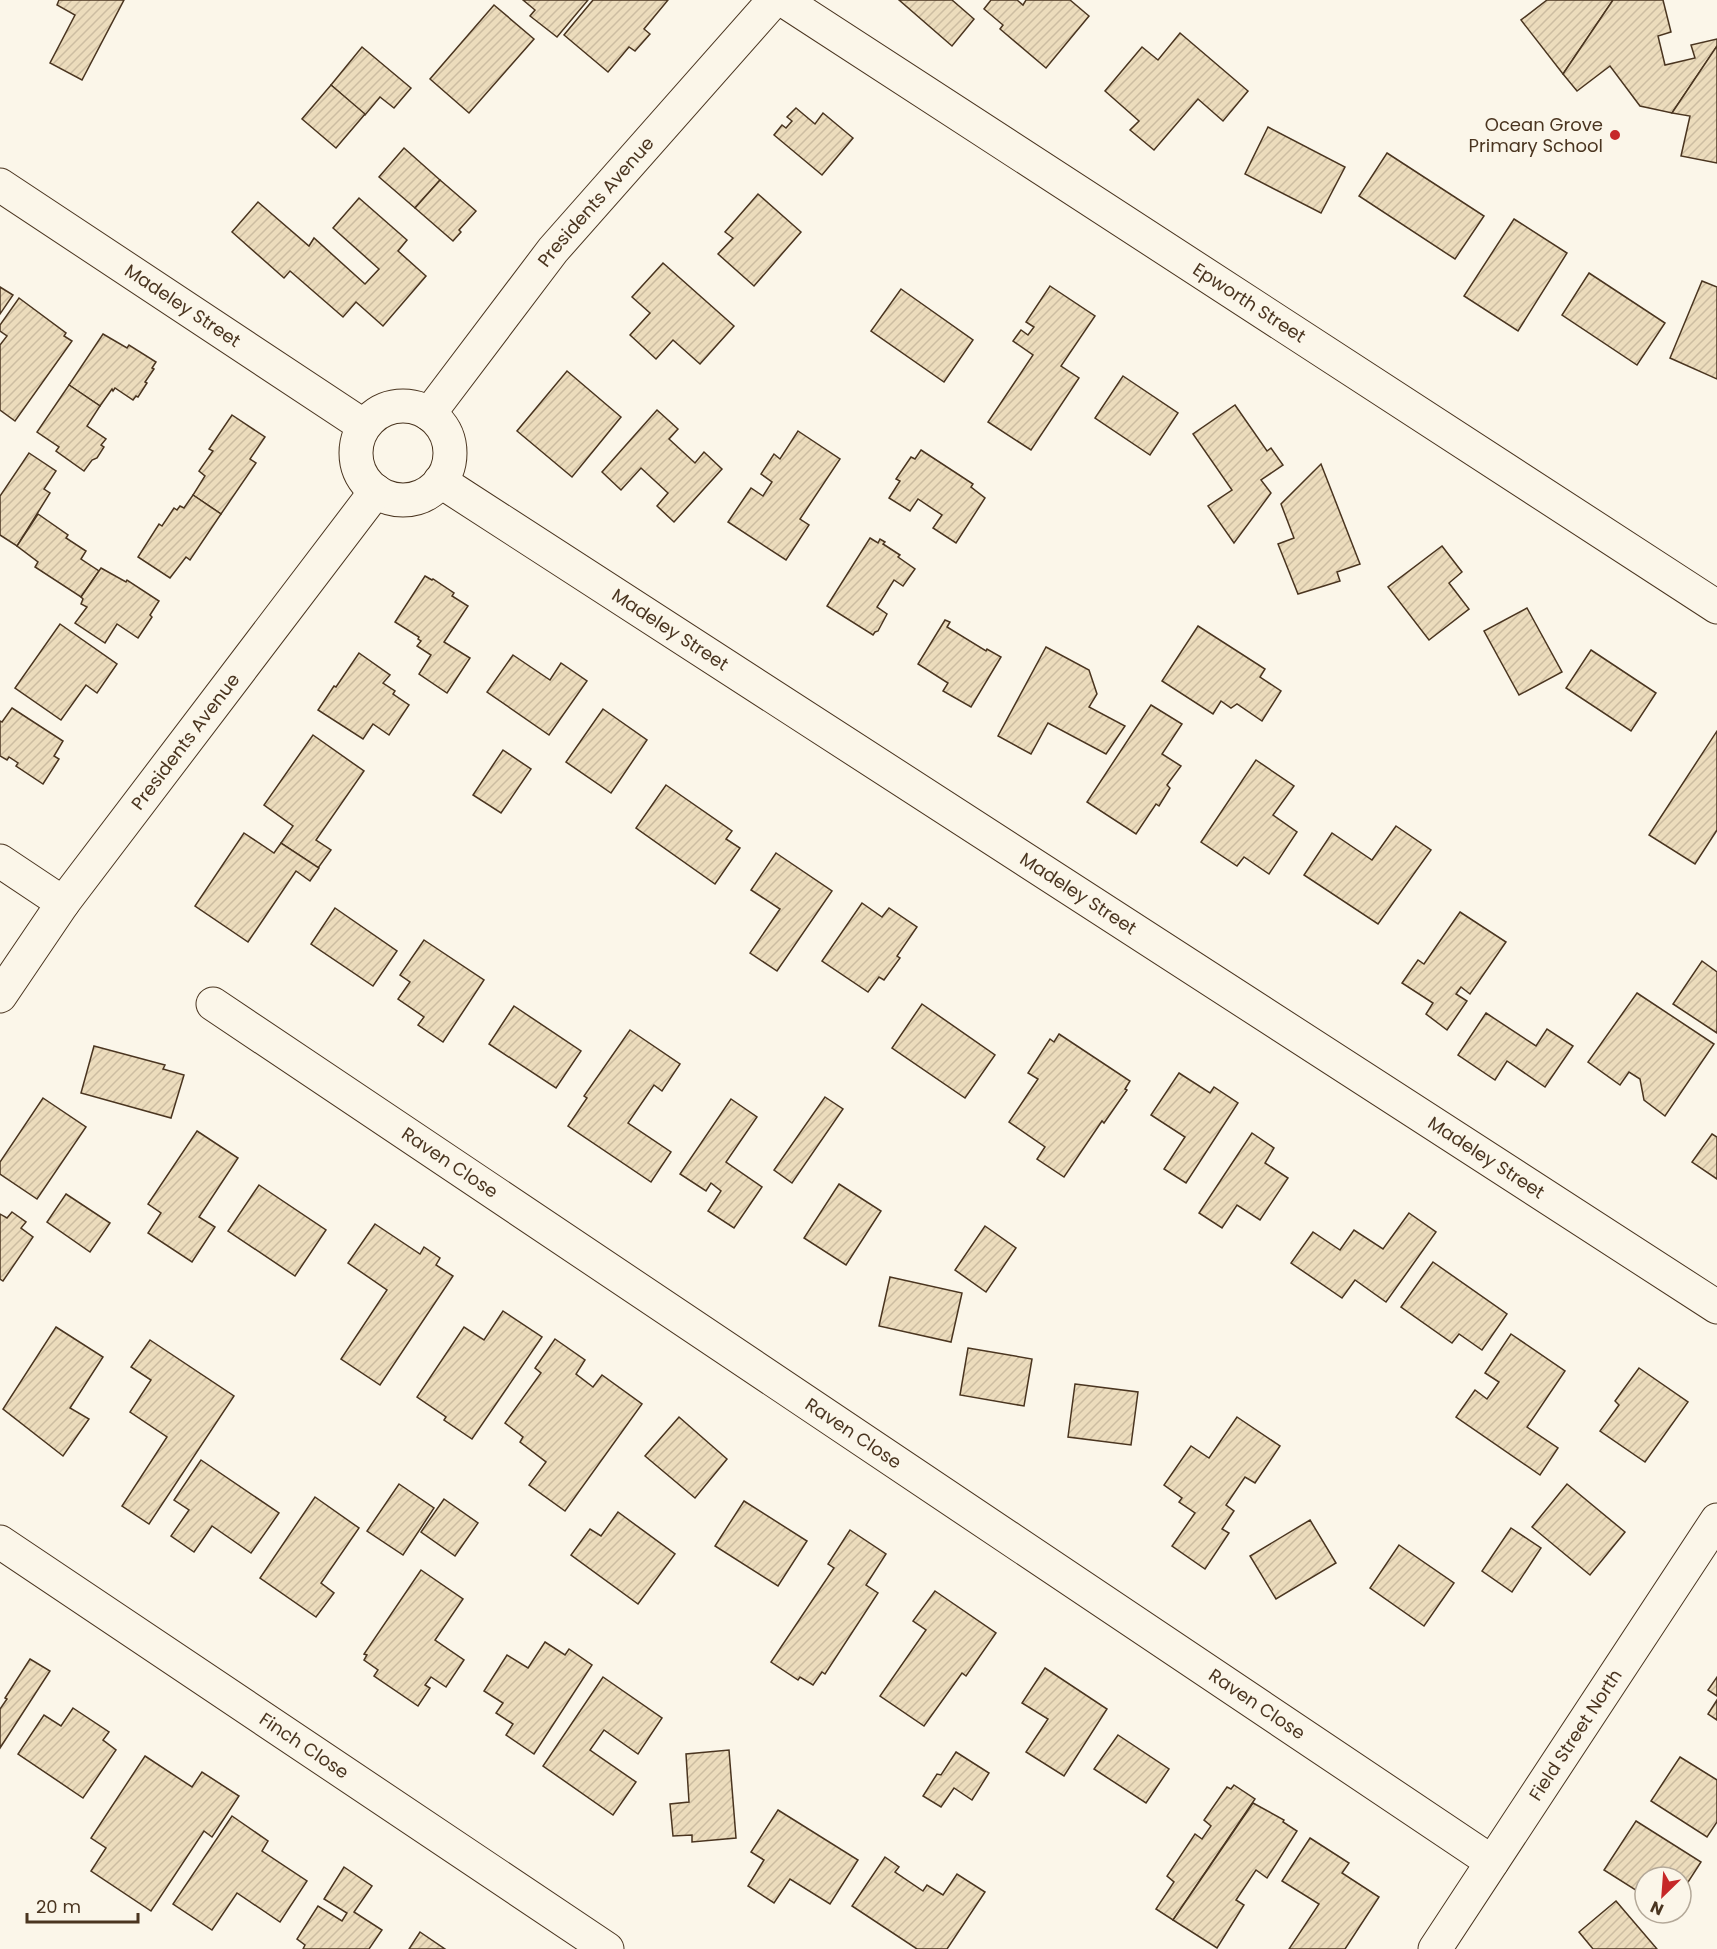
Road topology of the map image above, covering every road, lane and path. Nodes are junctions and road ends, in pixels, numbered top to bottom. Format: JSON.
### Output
{"nodes":[{"id":1,"x":774,"y":0,"type":"edge"},
{"id":2,"x":783,"y":0,"type":"edge"},
{"id":3,"x":0,"y":185,"type":"edge"},
{"id":4,"x":429,"y":414,"type":"junction"},
{"id":5,"x":364,"y":426,"type":"junction"},
{"id":6,"x":440,"y":481,"type":"junction"},
{"id":7,"x":376,"y":491,"type":"junction"},
{"id":8,"x":1717,"y":607,"type":"edge"},
{"id":9,"x":0,"y":861,"type":"edge"},
{"id":10,"x":63,"y":903,"type":"junction"},
{"id":11,"x":0,"y":996,"type":"edge"},
{"id":12,"x":213,"y":1004,"type":"dead end"},
{"id":13,"x":1717,"y":1307,"type":"edge"},
{"id":14,"x":1717,"y":1520,"type":"edge"},
{"id":15,"x":0,"y":1542,"type":"edge"},
{"id":16,"x":1492,"y":1862,"type":"junction"},
{"id":17,"x":607,"y":1949,"type":"edge"},
{"id":18,"x":1435,"y":1949,"type":"edge"}],
"edges":[{"from":1,"to":4,"type":"street","name":"Presidents Avenue"},
{"from":2,"to":8,"type":"street","name":"Epworth Street"},
{"from":3,"to":5,"type":"street","name":"Madeley Street"},
{"from":4,"to":5,"type":"street"},
{"from":4,"to":6,"type":"street"},
{"from":5,"to":7,"type":"street"},
{"from":6,"to":7,"type":"street"},
{"from":6,"to":13,"type":"street","name":"Madeley Street"},
{"from":7,"to":10,"type":"street","name":"Presidents Avenue"},
{"from":9,"to":10,"type":"street"},
{"from":10,"to":11,"type":"street","name":"Presidents Avenue"},
{"from":12,"to":16,"type":"street","name":"Raven Close"},
{"from":14,"to":16,"type":"street","name":"Field Street North"},
{"from":15,"to":17,"type":"street","name":"Finch Close"},
{"from":16,"to":18,"type":"street","name":"Field Street North"}]}
